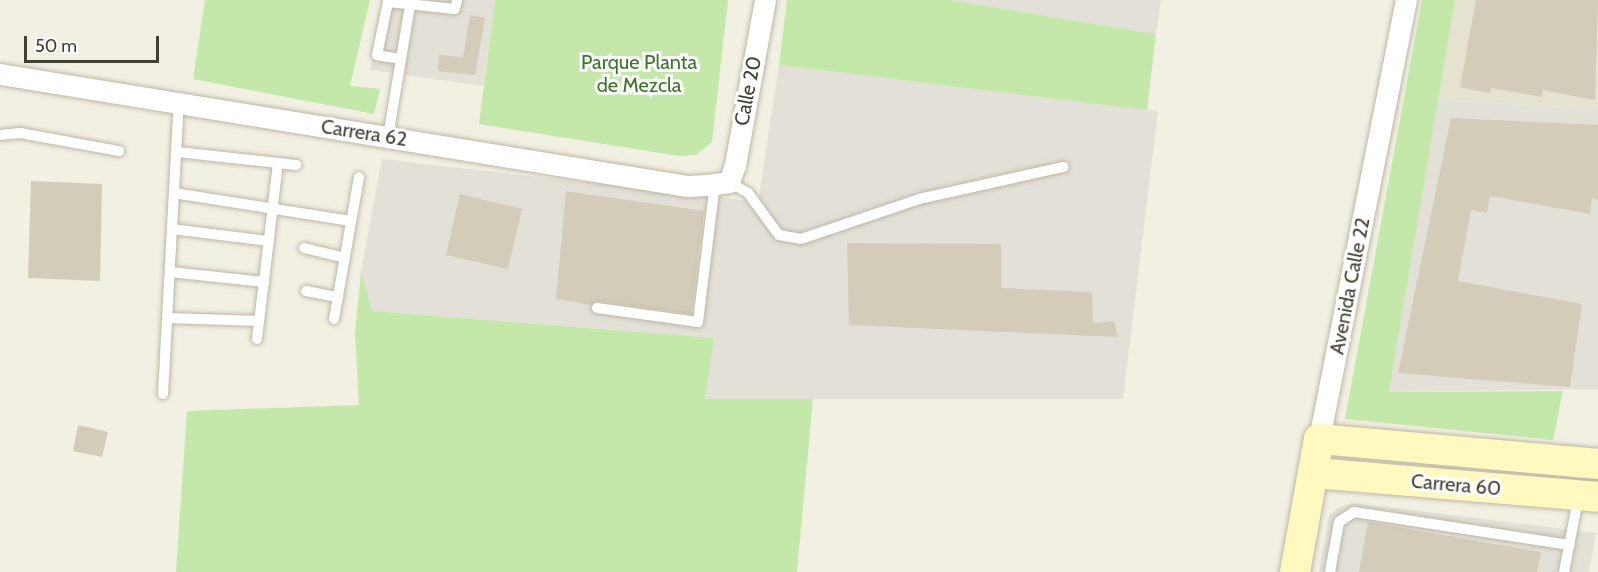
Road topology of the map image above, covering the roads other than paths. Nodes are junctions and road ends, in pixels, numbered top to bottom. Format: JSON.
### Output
{"nodes":[{"id":1,"x":457,"y":0,"type":"edge"},
{"id":2,"x":765,"y":0,"type":"edge"},
{"id":3,"x":1406,"y":0,"type":"edge"},
{"id":4,"x":411,"y":2,"type":"edge"},
{"id":5,"x":401,"y":59,"type":"junction"},
{"id":6,"x":0,"y":74,"type":"edge"},
{"id":7,"x":179,"y":103,"type":"junction"},
{"id":8,"x":0,"y":135,"type":"edge"},
{"id":9,"x":388,"y":137,"type":"junction"},
{"id":10,"x":119,"y":150,"type":"dead end"},
{"id":11,"x":177,"y":152,"type":"junction"},
{"id":12,"x":278,"y":163,"type":"junction"},
{"id":13,"x":296,"y":165,"type":"dead end"},
{"id":14,"x":1063,"y":167,"type":"dead end"},
{"id":15,"x":359,"y":177,"type":"dead end"},
{"id":16,"x":722,"y":183,"type":"junction"},
{"id":17,"x":174,"y":193,"type":"junction"},
{"id":18,"x":272,"y":208,"type":"junction"},
{"id":19,"x":351,"y":221,"type":"junction"},
{"id":20,"x":172,"y":229,"type":"junction"},
{"id":21,"x":269,"y":241,"type":"junction"},
{"id":22,"x":304,"y":249,"type":"dead end"},
{"id":23,"x":345,"y":258,"type":"junction"},
{"id":24,"x":170,"y":272,"type":"junction"},
{"id":25,"x":264,"y":282,"type":"junction"},
{"id":26,"x":306,"y":291,"type":"dead end"},
{"id":27,"x":338,"y":297,"type":"junction"},
{"id":28,"x":597,"y":308,"type":"dead end"},
{"id":29,"x":167,"y":318,"type":"junction"},
{"id":30,"x":334,"y":319,"type":"dead end"},
{"id":31,"x":259,"y":321,"type":"junction"},
{"id":32,"x":257,"y":339,"type":"dead end"},
{"id":33,"x":163,"y":394,"type":"dead end"},
{"id":34,"x":1319,"y":439,"type":"junction"},
{"id":35,"x":1591,"y":464,"type":"edge"},
{"id":36,"x":1314,"y":473,"type":"junction"},
{"id":37,"x":1588,"y":496,"type":"edge"},
{"id":38,"x":1569,"y":545,"type":"junction"},
{"id":39,"x":1295,"y":572,"type":"edge"},
{"id":40,"x":1330,"y":572,"type":"edge"},
{"id":41,"x":1564,"y":572,"type":"edge"}],
"edges":[{"from":1,"to":4,"type":"lane"},
{"from":2,"to":16,"type":"street","name":"Calle 20"},
{"from":3,"to":34,"type":"street","name":"Avenida Calle 22"},
{"from":4,"to":5,"type":"lane"},
{"from":4,"to":5,"type":"lane"},
{"from":5,"to":9,"type":"lane"},
{"from":6,"to":7,"type":"street","name":"Carrera 62"},
{"from":7,"to":9,"type":"street","name":"Carrera 62"},
{"from":7,"to":11,"type":"lane"},
{"from":8,"to":10,"type":"lane"},
{"from":9,"to":16,"type":"street","name":"Carrera 62"},
{"from":11,"to":12,"type":"lane"},
{"from":11,"to":17,"type":"lane"},
{"from":12,"to":13,"type":"lane"},
{"from":12,"to":18,"type":"lane"},
{"from":14,"to":16,"type":"lane"},
{"from":15,"to":19,"type":"lane"},
{"from":16,"to":28,"type":"lane"},
{"from":17,"to":18,"type":"lane"},
{"from":17,"to":20,"type":"lane"},
{"from":18,"to":19,"type":"lane"},
{"from":18,"to":21,"type":"lane"},
{"from":19,"to":23,"type":"lane"},
{"from":20,"to":21,"type":"lane"},
{"from":20,"to":24,"type":"lane"},
{"from":21,"to":25,"type":"lane"},
{"from":22,"to":23,"type":"lane"},
{"from":23,"to":27,"type":"lane"},
{"from":24,"to":25,"type":"lane"},
{"from":24,"to":29,"type":"lane"},
{"from":25,"to":31,"type":"lane"},
{"from":26,"to":27,"type":"lane"},
{"from":27,"to":30,"type":"lane"},
{"from":29,"to":31,"type":"lane"},
{"from":29,"to":33,"type":"lane"},
{"from":31,"to":32,"type":"lane"},
{"from":34,"to":35,"type":"street","name":"Carrera 60"},
{"from":34,"to":36,"type":"street","name":"Avenida Calle 22"},
{"from":35,"to":37,"type":"street"},
{"from":36,"to":37,"type":"street","name":"Carrera 60"},
{"from":36,"to":39,"type":"street","name":"Avenida Calle 22"},
{"from":37,"to":38,"type":"lane"},
{"from":38,"to":40,"type":"lane"},
{"from":38,"to":41,"type":"lane"}]}
